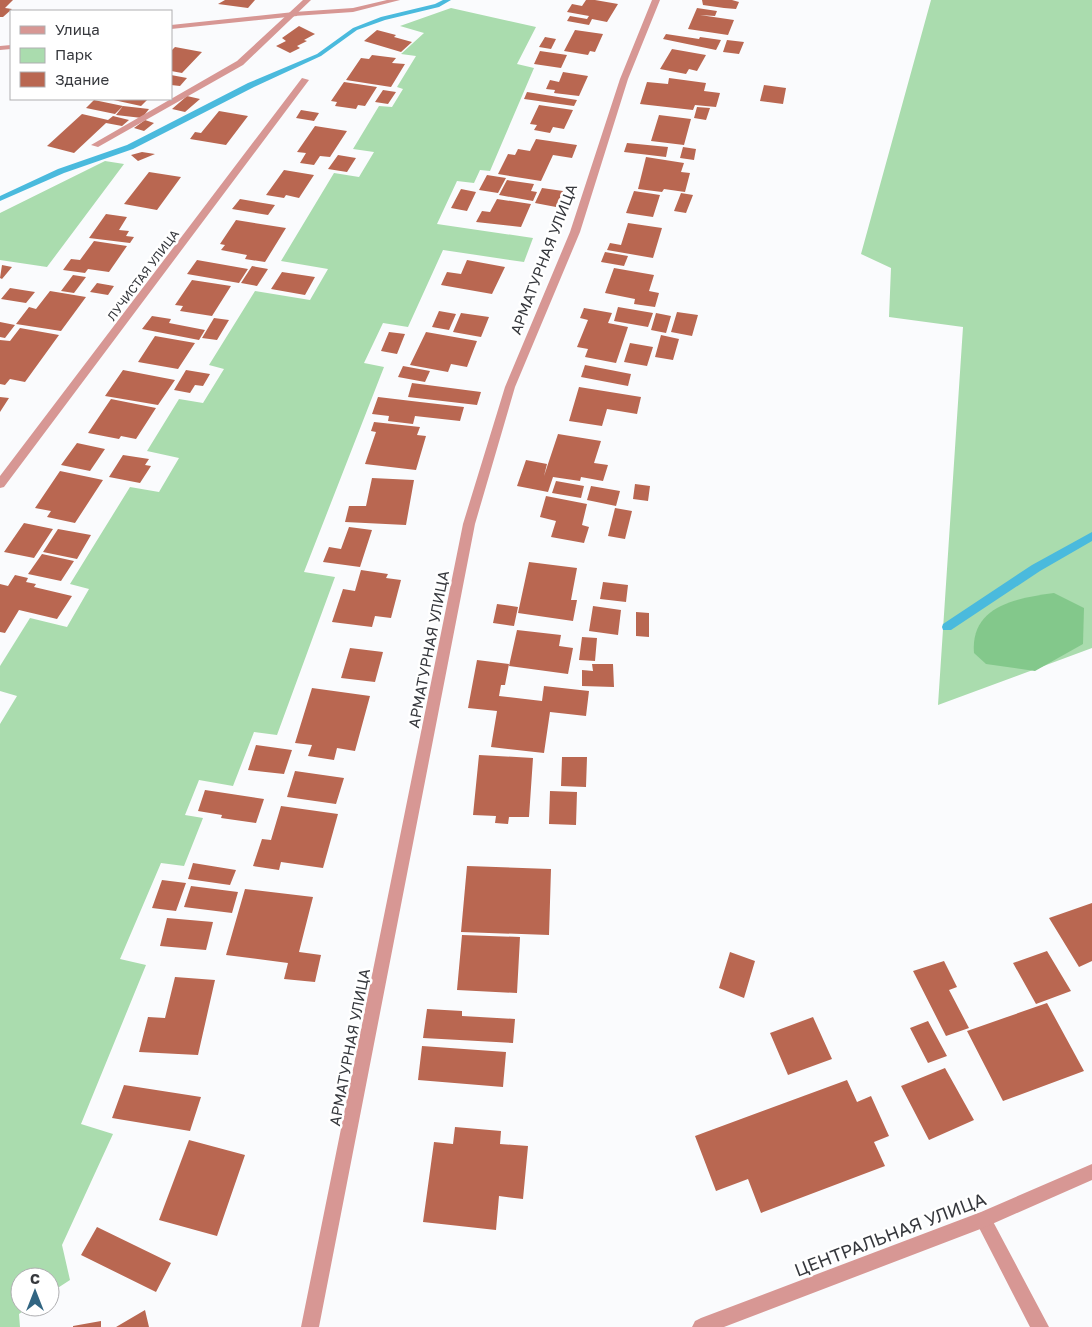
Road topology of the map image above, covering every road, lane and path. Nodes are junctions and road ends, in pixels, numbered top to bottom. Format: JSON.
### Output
{"nodes":[{"id":1,"x":307,"y":0,"type":"edge"},
{"id":2,"x":396,"y":0,"type":"edge"},
{"id":3,"x":656,"y":0,"type":"edge"},
{"id":4,"x":294,"y":14,"type":"junction"},
{"id":5,"x":172,"y":27,"type":"edge"},
{"id":6,"x":305,"y":80,"type":"dead end"},
{"id":7,"x":95,"y":146,"type":"dead end"},
{"id":8,"x":0,"y":484,"type":"edge"},
{"id":9,"x":1092,"y":1172,"type":"edge"},
{"id":10,"x":983,"y":1220,"type":"junction"},
{"id":11,"x":310,"y":1327,"type":"edge"},
{"id":12,"x":701,"y":1327,"type":"edge"},
{"id":13,"x":1040,"y":1327,"type":"edge"}],
"edges":[{"from":1,"to":4,"type":"street"},
{"from":2,"to":4,"type":"street"},
{"from":3,"to":11,"type":"street","name":"АРМАТУРНАЯ УЛИЦА"},
{"from":4,"to":5,"type":"street"},
{"from":4,"to":7,"type":"street"},
{"from":6,"to":8,"type":"street","name":"ЛУЧИСТАЯ УЛИЦА"},
{"from":9,"to":10,"type":"street","name":"ЦЕНТРАЛЬНАЯ УЛИЦА"},
{"from":10,"to":12,"type":"street","name":"ЦЕНТРАЛЬНАЯ УЛИЦА"},
{"from":10,"to":13,"type":"street"}]}
